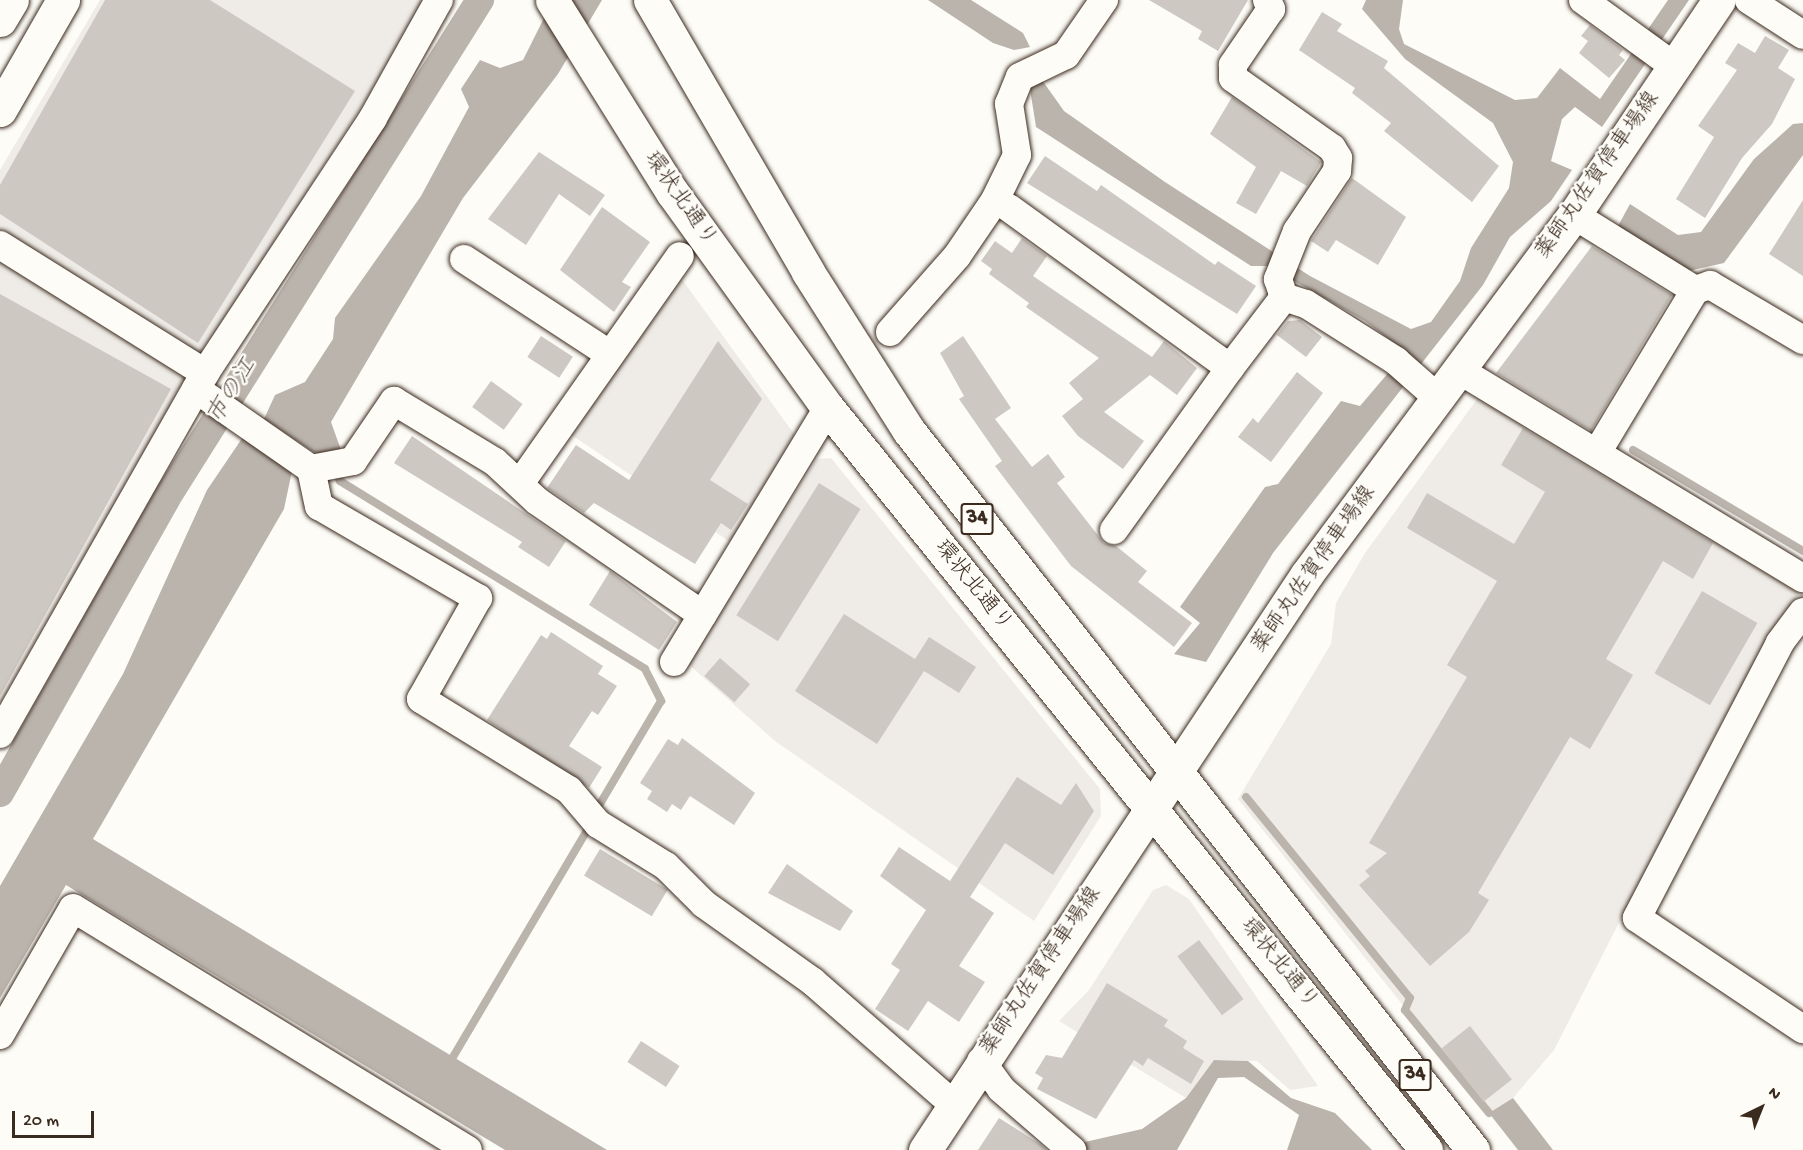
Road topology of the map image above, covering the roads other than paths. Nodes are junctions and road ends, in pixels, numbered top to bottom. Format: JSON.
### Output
{"nodes":[{"id":1,"x":12,"y":0,"type":"edge"},
{"id":2,"x":63,"y":0,"type":"edge"},
{"id":3,"x":439,"y":0,"type":"edge"},
{"id":4,"x":552,"y":0,"type":"edge"},
{"id":5,"x":650,"y":0,"type":"edge"},
{"id":6,"x":1104,"y":0,"type":"edge"},
{"id":7,"x":1267,"y":0,"type":"edge"},
{"id":8,"x":1582,"y":0,"type":"edge"},
{"id":9,"x":1719,"y":0,"type":"edge"},
{"id":10,"x":1749,"y":0,"type":"edge"},
{"id":11,"x":0,"y":20,"type":"edge"},
{"id":12,"x":1803,"y":35,"type":"edge"},
{"id":13,"x":1669,"y":62,"type":"junction"},
{"id":14,"x":0,"y":110,"type":"edge"},
{"id":15,"x":1009,"y":208,"type":"dead end"},
{"id":16,"x":1574,"y":215,"type":"junction"},
{"id":17,"x":0,"y":245,"type":"edge"},
{"id":18,"x":680,"y":256,"type":"dead end"},
{"id":19,"x":464,"y":259,"type":"dead end"},
{"id":20,"x":1281,"y":288,"type":"junction"},
{"id":21,"x":1695,"y":290,"type":"junction"},
{"id":22,"x":890,"y":332,"type":"dead end"},
{"id":23,"x":1803,"y":340,"type":"edge"},
{"id":24,"x":609,"y":354,"type":"junction"},
{"id":25,"x":1230,"y":368,"type":"junction"},
{"id":26,"x":1459,"y":370,"type":"junction"},
{"id":27,"x":1417,"y":379,"type":"junction"},
{"id":28,"x":205,"y":388,"type":"junction"},
{"id":29,"x":828,"y":408,"type":"junction"},
{"id":30,"x":1598,"y":451,"type":"junction"},
{"id":31,"x":321,"y":466,"type":"junction"},
{"id":32,"x":521,"y":482,"type":"junction"},
{"id":33,"x":1114,"y":530,"type":"dead end"},
{"id":34,"x":1803,"y":578,"type":"edge"},
{"id":35,"x":1803,"y":612,"type":"edge"},
{"id":36,"x":703,"y":615,"type":"junction"},
{"id":37,"x":674,"y":662,"type":"dead end"},
{"id":38,"x":0,"y":734,"type":"edge"},
{"id":39,"x":1174,"y":772,"type":"junction"},
{"id":40,"x":1154,"y":812,"type":"junction"},
{"id":41,"x":1803,"y":1029,"type":"edge"},
{"id":42,"x":0,"y":1035,"type":"edge"},
{"id":43,"x":981,"y":1061,"type":"junction"},
{"id":44,"x":952,"y":1103,"type":"junction"},
{"id":45,"x":468,"y":1150,"type":"edge"},
{"id":46,"x":925,"y":1150,"type":"edge"},
{"id":47,"x":1072,"y":1150,"type":"edge"},
{"id":48,"x":1426,"y":1150,"type":"edge"},
{"id":49,"x":1473,"y":1150,"type":"edge"}],
"edges":[{"from":1,"to":11,"type":"main road"},
{"from":2,"to":14,"type":"main road"},
{"from":3,"to":28,"type":"street"},
{"from":4,"to":29,"type":"main road","name":"環状北通り","number":"34"},
{"from":5,"to":39,"type":"main road","name":"環状北通り","number":"34"},
{"from":6,"to":22,"type":"street"},
{"from":7,"to":20,"type":"street"},
{"from":8,"to":13,"type":"street"},
{"from":9,"to":13,"type":"main road","name":"薬師丸佐賀停車場線"},
{"from":10,"to":12,"type":"street"},
{"from":13,"to":16,"type":"main road","name":"薬師丸佐賀停車場線"},
{"from":15,"to":25,"type":"street"},
{"from":16,"to":21,"type":"street"},
{"from":16,"to":26,"type":"main road","name":"薬師丸佐賀停車場線"},
{"from":17,"to":28,"type":"street"},
{"from":18,"to":24,"type":"street"},
{"from":19,"to":24,"type":"street"},
{"from":20,"to":25,"type":"street"},
{"from":20,"to":27,"type":"street"},
{"from":21,"to":23,"type":"street"},
{"from":21,"to":30,"type":"street"},
{"from":24,"to":32,"type":"street"},
{"from":25,"to":33,"type":"street"},
{"from":26,"to":27,"type":"main road","name":"薬師丸佐賀停車場線"},
{"from":26,"to":30,"type":"street"},
{"from":27,"to":39,"type":"main road","name":"薬師丸佐賀停車場線"},
{"from":28,"to":31,"type":"street"},
{"from":28,"to":38,"type":"street"},
{"from":29,"to":36,"type":"street"},
{"from":29,"to":40,"type":"main road","name":"環状北通り","number":"34"},
{"from":30,"to":34,"type":"street"},
{"from":31,"to":32,"type":"street"},
{"from":31,"to":44,"type":"street"},
{"from":32,"to":36,"type":"street"},
{"from":35,"to":41,"type":"street"},
{"from":36,"to":37,"type":"street"},
{"from":39,"to":40,"type":"main road","name":"薬師丸佐賀停車場線"},
{"from":39,"to":49,"type":"main road","name":"環状北通り","number":"34"},
{"from":40,"to":43,"type":"main road","name":"薬師丸佐賀停車場線"},
{"from":40,"to":48,"type":"main road","name":"環状北通り","number":"34"},
{"from":42,"to":45,"type":"street"},
{"from":43,"to":44,"type":"main road","name":"薬師丸佐賀停車場線"},
{"from":43,"to":47,"type":"street"},
{"from":44,"to":46,"type":"main road","name":"薬師丸佐賀停車場線"}]}
